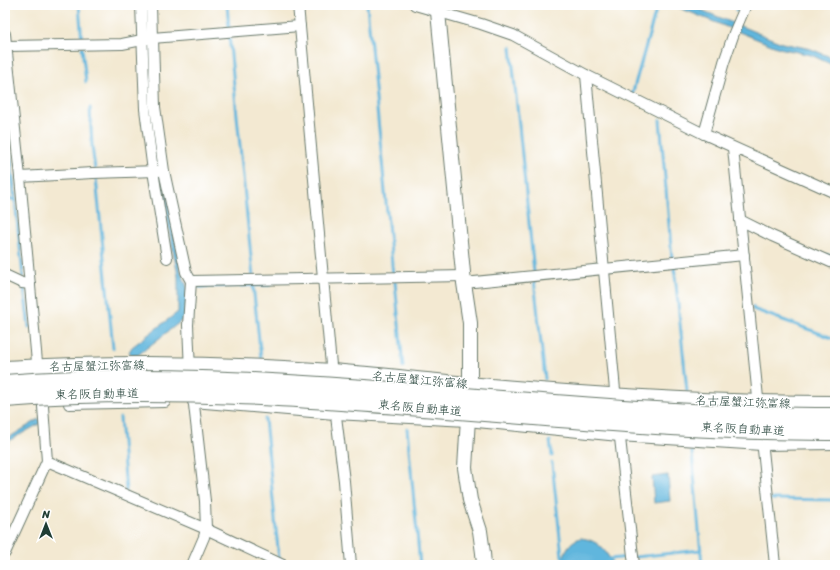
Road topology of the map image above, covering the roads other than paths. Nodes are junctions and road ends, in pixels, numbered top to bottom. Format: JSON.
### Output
{"nodes":[{"id":1,"x":140,"y":5,"type":"edge"},
{"id":2,"x":151,"y":5,"type":"edge"},
{"id":3,"x":298,"y":5,"type":"edge"},
{"id":4,"x":415,"y":5,"type":"edge"},
{"id":5,"x":746,"y":5,"type":"edge"},
{"id":6,"x":438,"y":12,"type":"junction"},
{"id":7,"x":300,"y":26,"type":"junction"},
{"id":8,"x":5,"y":34,"type":"edge"},
{"id":9,"x":148,"y":39,"type":"junction"},
{"id":10,"x":6,"y":46,"type":"junction"},
{"id":11,"x":586,"y":75,"type":"junction"},
{"id":12,"x":10,"y":117,"type":"edge"},
{"id":13,"x":704,"y":134,"type":"junction"},
{"id":14,"x":733,"y":148,"type":"junction"},
{"id":15,"x":159,"y":171,"type":"junction"},
{"id":16,"x":20,"y":177,"type":"junction"},
{"id":17,"x":835,"y":193,"type":"edge"},
{"id":18,"x":740,"y":220,"type":"junction"},
{"id":19,"x":744,"y":255,"type":"junction"},
{"id":20,"x":167,"y":258,"type":"dead end"},
{"id":21,"x":835,"y":264,"type":"edge"},
{"id":22,"x":604,"y":270,"type":"junction"},
{"id":23,"x":5,"y":275,"type":"edge"},
{"id":24,"x":323,"y":279,"type":"junction"},
{"id":25,"x":464,"y":280,"type":"junction"},
{"id":26,"x":191,"y":281,"type":"junction"},
{"id":27,"x":30,"y":284,"type":"junction"},
{"id":28,"x":190,"y":365,"type":"junction"},
{"id":29,"x":38,"y":367,"type":"junction"},
{"id":30,"x":5,"y":369,"type":"edge"},
{"id":31,"x":330,"y":372,"type":"junction"},
{"id":32,"x":5,"y":384,"type":"edge"},
{"id":33,"x":470,"y":385,"type":"junction"},
{"id":34,"x":616,"y":396,"type":"junction"},
{"id":35,"x":5,"y":398,"type":"edge"},
{"id":36,"x":194,"y":402,"type":"junction"},
{"id":37,"x":758,"y":403,"type":"junction"},
{"id":38,"x":43,"y":404,"type":"junction"},
{"id":39,"x":835,"y":404,"type":"edge"},
{"id":40,"x":5,"y":407,"type":"edge"},
{"id":41,"x":335,"y":414,"type":"junction"},
{"id":42,"x":835,"y":417,"type":"edge"},
{"id":43,"x":467,"y":421,"type":"junction"},
{"id":44,"x":835,"y":431,"type":"edge"},
{"id":45,"x":619,"y":436,"type":"junction"},
{"id":46,"x":835,"y":444,"type":"edge"},
{"id":47,"x":762,"y":445,"type":"junction"},
{"id":48,"x":47,"y":461,"type":"junction"},
{"id":49,"x":206,"y":529,"type":"junction"},
{"id":50,"x":5,"y":553,"type":"edge"},
{"id":51,"x":192,"y":565,"type":"edge"},
{"id":52,"x":283,"y":565,"type":"edge"},
{"id":53,"x":351,"y":565,"type":"edge"},
{"id":54,"x":484,"y":565,"type":"edge"},
{"id":55,"x":634,"y":565,"type":"edge"},
{"id":56,"x":776,"y":565,"type":"edge"}],
"edges":[{"from":1,"to":9,"type":"street"},
{"from":2,"to":9,"type":"street"},
{"from":3,"to":7,"type":"street"},
{"from":4,"to":6,"type":"street"},
{"from":5,"to":13,"type":"street"},
{"from":6,"to":11,"type":"street"},
{"from":6,"to":25,"type":"street"},
{"from":7,"to":9,"type":"street"},
{"from":7,"to":24,"type":"street"},
{"from":8,"to":10,"type":"street"},
{"from":9,"to":10,"type":"street"},
{"from":9,"to":15,"type":"street"},
{"from":10,"to":12,"type":"street"},
{"from":11,"to":13,"type":"street"},
{"from":11,"to":22,"type":"street"},
{"from":12,"to":16,"type":"street"},
{"from":13,"to":14,"type":"street"},
{"from":14,"to":17,"type":"street"},
{"from":14,"to":18,"type":"street"},
{"from":15,"to":16,"type":"street"},
{"from":15,"to":20,"type":"street"},
{"from":15,"to":26,"type":"street"},
{"from":16,"to":27,"type":"street"},
{"from":18,"to":19,"type":"street"},
{"from":18,"to":21,"type":"street"},
{"from":19,"to":22,"type":"street"},
{"from":19,"to":37,"type":"street"},
{"from":22,"to":25,"type":"street"},
{"from":22,"to":34,"type":"street"},
{"from":23,"to":27,"type":"street"},
{"from":24,"to":25,"type":"street"},
{"from":24,"to":26,"type":"street"},
{"from":24,"to":31,"type":"street"},
{"from":25,"to":33,"type":"street"},
{"from":26,"to":28,"type":"street"},
{"from":27,"to":29,"type":"street"},
{"from":28,"to":29,"type":"main road","name":"名古屋蟹江弥富線"},
{"from":28,"to":31,"type":"main road","name":"名古屋蟹江弥富線"},
{"from":28,"to":36,"type":"street"},
{"from":29,"to":30,"type":"main road","name":"名古屋蟹江弥富線"},
{"from":29,"to":38,"type":"street"},
{"from":31,"to":33,"type":"main road","name":"名古屋蟹江弥富線"},
{"from":31,"to":41,"type":"street"},
{"from":32,"to":42,"type":"highway","name":"東名阪自動車道","bridge":true},
{"from":33,"to":34,"type":"main road","name":"名古屋蟹江弥富線"},
{"from":33,"to":43,"type":"street"},
{"from":34,"to":37,"type":"main road","name":"名古屋蟹江弥富線"},
{"from":34,"to":45,"type":"street"},
{"from":35,"to":44,"type":"highway","name":"東名阪自動車道","bridge":true},
{"from":36,"to":38,"type":"street"},
{"from":36,"to":41,"type":"street"},
{"from":36,"to":49,"type":"street"},
{"from":37,"to":39,"type":"main road","name":"名古屋蟹江弥富線"},
{"from":37,"to":47,"type":"street"},
{"from":38,"to":40,"type":"street"},
{"from":38,"to":48,"type":"street"},
{"from":41,"to":43,"type":"street"},
{"from":41,"to":53,"type":"street"},
{"from":43,"to":45,"type":"street"},
{"from":43,"to":54,"type":"street"},
{"from":45,"to":47,"type":"street"},
{"from":45,"to":55,"type":"street"},
{"from":46,"to":47,"type":"street"},
{"from":47,"to":56,"type":"street"},
{"from":48,"to":49,"type":"street"},
{"from":48,"to":50,"type":"street"},
{"from":49,"to":51,"type":"street"},
{"from":49,"to":52,"type":"street"}]}
